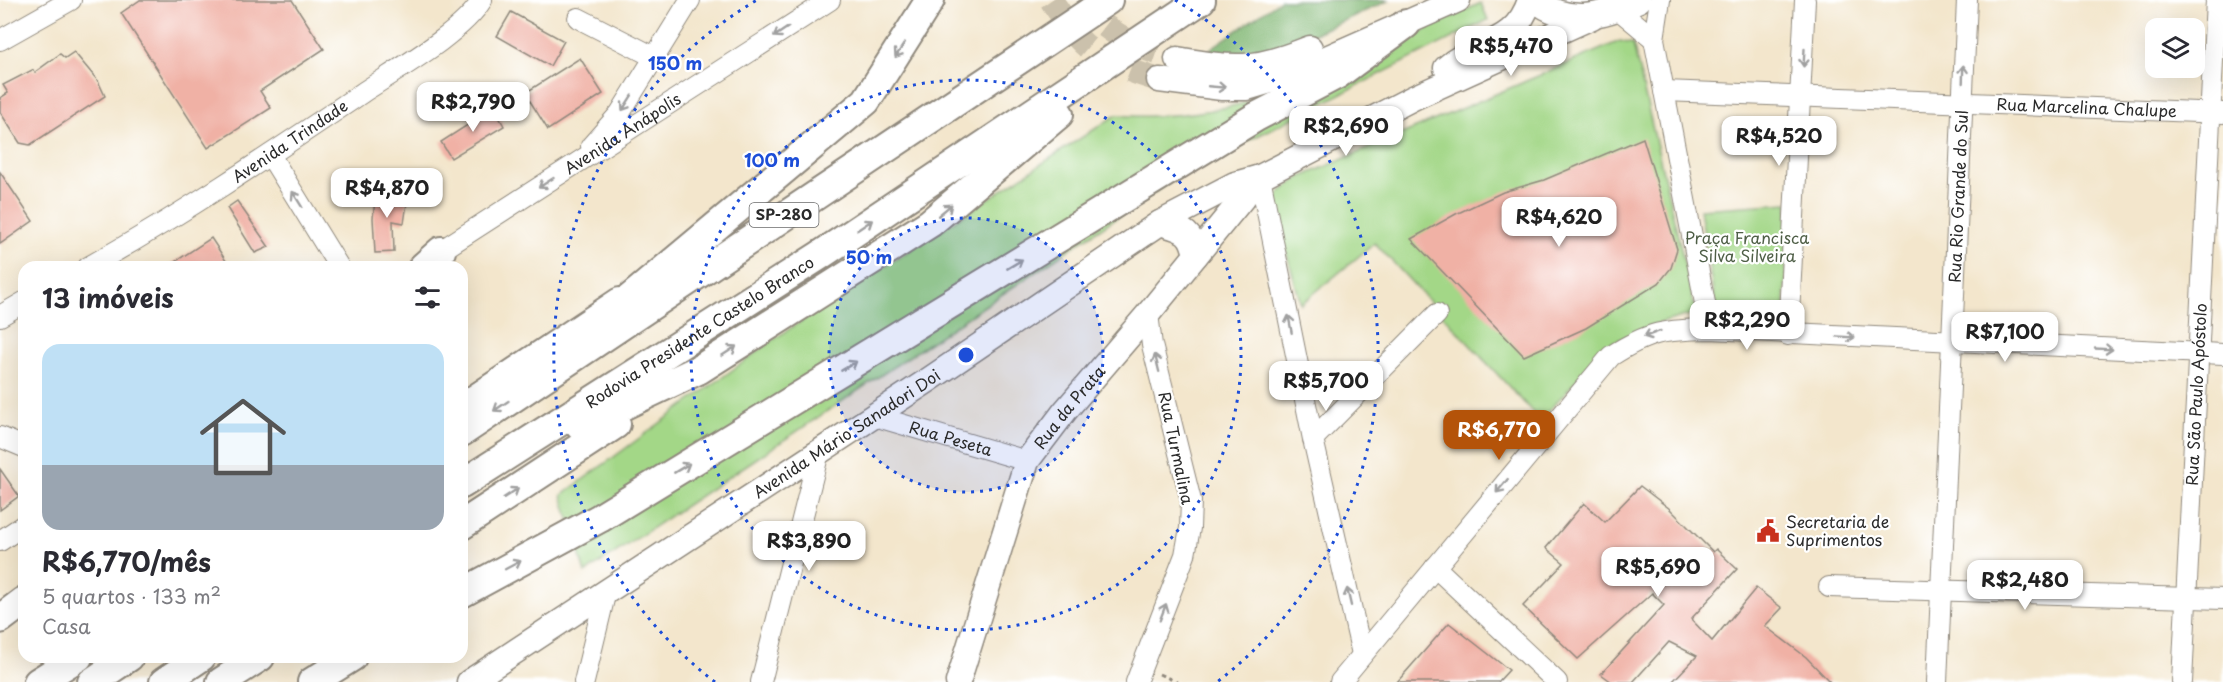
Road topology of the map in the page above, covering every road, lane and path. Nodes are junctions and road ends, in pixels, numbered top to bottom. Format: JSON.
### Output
{"nodes":[{"id":1,"x":71,"y":0,"type":"edge"},
{"id":2,"x":690,"y":0,"type":"edge"},
{"id":3,"x":830,"y":0,"type":"edge"},
{"id":4,"x":930,"y":0,"type":"edge"},
{"id":5,"x":1080,"y":0,"type":"edge"},
{"id":6,"x":1108,"y":0,"type":"edge"},
{"id":7,"x":1201,"y":0,"type":"edge"},
{"id":8,"x":1458,"y":0,"type":"edge"},
{"id":9,"x":1530,"y":0,"type":"edge"},
{"id":10,"x":1535,"y":0,"type":"edge"},
{"id":11,"x":1660,"y":0,"type":"edge"},
{"id":12,"x":1805,"y":0,"type":"edge"},
{"id":13,"x":1967,"y":0,"type":"edge"},
{"id":14,"x":2216,"y":0,"type":"edge"},
{"id":15,"x":478,"y":1,"type":"edge"},
{"id":16,"x":1629,"y":4,"type":"edge"},
{"id":17,"x":1412,"y":12,"type":"edge"},
{"id":18,"x":1592,"y":17,"type":"junction"},
{"id":19,"x":578,"y":18,"type":"dead end"},
{"id":20,"x":1167,"y":23,"type":"junction"},
{"id":21,"x":1654,"y":39,"type":"junction"},
{"id":22,"x":0,"y":40,"type":"edge"},
{"id":23,"x":656,"y":58,"type":"junction"},
{"id":24,"x":1177,"y":59,"type":"tunnel mouth"},
{"id":25,"x":1159,"y":80,"type":"tunnel mouth"},
{"id":26,"x":1664,"y":91,"type":"junction"},
{"id":27,"x":1802,"y":94,"type":"junction"},
{"id":28,"x":1413,"y":98,"type":"junction"},
{"id":29,"x":1962,"y":102,"type":"junction"},
{"id":30,"x":2216,"y":113,"type":"edge"},
{"id":31,"x":930,"y":117,"type":"junction"},
{"id":32,"x":270,"y":155,"type":"junction"},
{"id":33,"x":577,"y":163,"type":"junction"},
{"id":34,"x":1260,"y":177,"type":"junction"},
{"id":35,"x":1160,"y":223,"type":"junction"},
{"id":36,"x":1196,"y":255,"type":"junction"},
{"id":37,"x":432,"y":259,"type":"edge"},
{"id":38,"x":99,"y":261,"type":"edge"},
{"id":39,"x":335,"y":261,"type":"edge"},
{"id":40,"x":637,"y":291,"type":"junction"},
{"id":41,"x":18,"y":306,"type":"edge"},
{"id":42,"x":1148,"y":314,"type":"junction"},
{"id":43,"x":1437,"y":314,"type":"dead end"},
{"id":44,"x":0,"y":316,"type":"edge"},
{"id":45,"x":1710,"y":329,"type":"junction"},
{"id":46,"x":1788,"y":335,"type":"junction"},
{"id":47,"x":1952,"y":342,"type":"junction"},
{"id":48,"x":2198,"y":353,"type":"junction"},
{"id":49,"x":2223,"y":354,"type":"edge"},
{"id":50,"x":700,"y":369,"type":"junction"},
{"id":51,"x":531,"y":386,"type":"junction"},
{"id":52,"x":468,"y":404,"type":"edge"},
{"id":53,"x":874,"y":416,"type":"junction"},
{"id":54,"x":468,"y":428,"type":"edge"},
{"id":55,"x":0,"y":437,"type":"edge"},
{"id":56,"x":1313,"y":439,"type":"junction"},
{"id":57,"x":18,"y":444,"type":"edge"},
{"id":58,"x":819,"y":452,"type":"junction"},
{"id":59,"x":1027,"y":461,"type":"junction"},
{"id":60,"x":468,"y":480,"type":"edge"},
{"id":61,"x":468,"y":480,"type":"edge"},
{"id":62,"x":468,"y":521,"type":"edge"},
{"id":63,"x":18,"y":529,"type":"edge"},
{"id":64,"x":0,"y":542,"type":"edge"},
{"id":65,"x":1435,"y":567,"type":"junction"},
{"id":66,"x":1829,"y":587,"type":"dead end"},
{"id":67,"x":468,"y":590,"type":"edge"},
{"id":68,"x":1942,"y":590,"type":"junction"},
{"id":69,"x":606,"y":591,"type":"junction"},
{"id":70,"x":2186,"y":597,"type":"junction"},
{"id":71,"x":2223,"y":599,"type":"edge"},
{"id":72,"x":18,"y":606,"type":"edge"},
{"id":73,"x":0,"y":620,"type":"edge"},
{"id":74,"x":1362,"y":654,"type":"junction"},
{"id":75,"x":68,"y":663,"type":"edge"},
{"id":76,"x":120,"y":663,"type":"edge"},
{"id":77,"x":192,"y":663,"type":"edge"},
{"id":78,"x":251,"y":663,"type":"edge"},
{"id":79,"x":342,"y":663,"type":"edge"},
{"id":80,"x":38,"y":682,"type":"edge"},
{"id":81,"x":92,"y":682,"type":"edge"},
{"id":82,"x":164,"y":682,"type":"edge"},
{"id":83,"x":221,"y":682,"type":"edge"},
{"id":84,"x":312,"y":682,"type":"edge"},
{"id":85,"x":469,"y":682,"type":"edge"},
{"id":86,"x":584,"y":682,"type":"edge"},
{"id":87,"x":761,"y":682,"type":"edge"},
{"id":88,"x":958,"y":682,"type":"edge"},
{"id":89,"x":1136,"y":682,"type":"edge"},
{"id":90,"x":1340,"y":682,"type":"edge"},
{"id":91,"x":1557,"y":682,"type":"edge"},
{"id":92,"x":1937,"y":682,"type":"edge"},
{"id":93,"x":2182,"y":682,"type":"edge"}],
"edges":[{"from":1,"to":22,"type":"street"},
{"from":2,"to":23,"type":"street"},
{"from":3,"to":33,"type":"street","name":"Avenida Anápolis","one_way":true},
{"from":4,"to":40,"type":"highway","one_way":true},
{"from":5,"to":31,"type":"highway"},
{"from":6,"to":31,"type":"highway","number":"SP-280"},
{"from":7,"to":20,"type":"highway","name":"Rodovia Presidente Castelo Branco","number":"SP-280"},
{"from":8,"to":17,"type":"main road"},
{"from":9,"to":28,"type":"main road"},
{"from":10,"to":18,"type":"main road"},
{"from":11,"to":21,"type":"street"},
{"from":12,"to":27,"type":"street","one_way":true},
{"from":29,"to":13,"type":"street","name":"Rua Rio Grande do Sul","one_way":true},
{"from":14,"to":30,"type":"street","name":"Rua São Paulo Apóstolo"},
{"from":15,"to":32,"type":"street","name":"Avenida Trindade"},
{"from":16,"to":18,"type":"main road"},
{"from":16,"to":21,"type":"street"},
{"from":17,"to":24,"type":"main road"},
{"from":25,"to":17,"type":"main road","one_way":true},
{"from":67,"to":17,"type":"highway","one_way":true},
{"from":18,"to":28,"type":"main road"},
{"from":19,"to":23,"type":"street"},
{"from":50,"to":20,"type":"highway","name":"Rodovia Presidente Castelo Branco","one_way":true},
{"from":60,"to":20,"type":"highway","name":"Rodovia Presidente Castelo Branco","number":"SP-280","one_way":true},
{"from":21,"to":26,"type":"street"},
{"from":23,"to":33,"type":"street","one_way":true},
{"from":26,"to":27,"type":"street","name":"Rua Marcelina Chalupe"},
{"from":26,"to":45,"type":"street"},
{"from":27,"to":29,"type":"street","name":"Rua Marcelina Chalupe"},
{"from":27,"to":46,"type":"street"},
{"from":28,"to":34,"type":"main road"},
{"from":29,"to":30,"type":"street","name":"Rua Marcelina Chalupe"},
{"from":29,"to":47,"type":"street","name":"Rua Rio Grande do Sul"},
{"from":30,"to":48,"type":"street","name":"Rua São Paulo Apóstolo"},
{"from":31,"to":40,"type":"highway"},
{"from":31,"to":51,"type":"highway","number":"SP-280"},
{"from":32,"to":38,"type":"street","name":"Avenida Trindade"},
{"from":39,"to":32,"type":"street","one_way":true},
{"from":33,"to":37,"type":"street","name":"Avenida Anápolis","one_way":true},
{"from":34,"to":35,"type":"main road","name":"Avenida Mário Sanadori Doi"},
{"from":34,"to":36,"type":"main road","name":"Rua da Prata"},
{"from":56,"to":34,"type":"street","one_way":true},
{"from":35,"to":36,"type":"main road"},
{"from":35,"to":53,"type":"main road","name":"Avenida Mário Sanadori Doi"},
{"from":36,"to":42,"type":"main road","name":"Rua da Prata"},
{"from":40,"to":51,"type":"highway"},
{"from":40,"to":52,"type":"highway"},
{"from":41,"to":44,"type":"street"},
{"from":42,"to":59,"type":"main road","name":"Rua da Prata"},
{"from":89,"to":42,"type":"street","name":"Rua Turmalina","one_way":true},
{"from":43,"to":56,"type":"street"},
{"from":45,"to":46,"type":"street"},
{"from":45,"to":65,"type":"street","one_way":true},
{"from":46,"to":47,"type":"street","one_way":true},
{"from":47,"to":48,"type":"street","one_way":true},
{"from":47,"to":68,"type":"street","name":"Rua Rio Grande do Sul"},
{"from":48,"to":49,"type":"street"},
{"from":48,"to":70,"type":"street","name":"Rua São Paulo Apóstolo"},
{"from":50,"to":61,"type":"highway","name":"Rodovia Presidente Castelo Branco"},
{"from":62,"to":50,"type":"highway","name":"Rodovia Presidente Castelo Branco","one_way":true},
{"from":51,"to":54,"type":"highway","number":"SP-280","one_way":true},
{"from":53,"to":58,"type":"main road","name":"Avenida Mário Sanadori Doi"},
{"from":53,"to":59,"type":"street","name":"Rua Peseta"},
{"from":55,"to":57,"type":"street"},
{"from":74,"to":56,"type":"street","one_way":true},
{"from":58,"to":69,"type":"main road","name":"Avenida Mário Sanadori Doi"},
{"from":58,"to":87,"type":"street"},
{"from":59,"to":88,"type":"main road","name":"Rua da Prata"},
{"from":63,"to":64,"type":"street"},
{"from":65,"to":74,"type":"street"},
{"from":65,"to":91,"type":"street"},
{"from":66,"to":68,"type":"street"},
{"from":68,"to":70,"type":"street"},
{"from":68,"to":92,"type":"street","name":"Rua Rio Grande do Sul"},
{"from":69,"to":85,"type":"main road","name":"Avenida Mário Sanadori Doi"},
{"from":69,"to":86,"type":"street"},
{"from":70,"to":71,"type":"street"},
{"from":70,"to":93,"type":"street","name":"Rua São Paulo Apóstolo"},
{"from":72,"to":73,"type":"highway"},
{"from":74,"to":90,"type":"street"},
{"from":75,"to":80,"type":"highway"},
{"from":76,"to":81,"type":"highway"},
{"from":77,"to":82,"type":"highway"},
{"from":78,"to":83,"type":"highway"},
{"from":79,"to":84,"type":"highway"}]}
